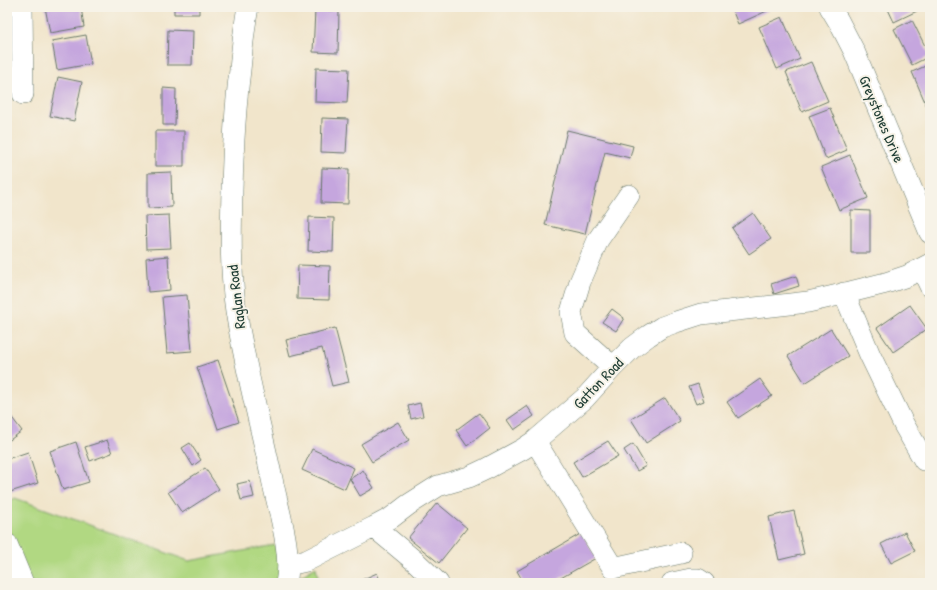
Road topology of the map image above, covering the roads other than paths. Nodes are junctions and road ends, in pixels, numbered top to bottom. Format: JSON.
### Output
{"nodes":[{"id":1,"x":22,"y":7,"type":"edge"},
{"id":2,"x":248,"y":7,"type":"edge"},
{"id":3,"x":830,"y":7,"type":"edge"},
{"id":4,"x":23,"y":94,"type":"dead end"},
{"id":5,"x":629,"y":195,"type":"dead end"},
{"id":6,"x":930,"y":233,"type":"edge"},
{"id":7,"x":927,"y":273,"type":"edge"},
{"id":8,"x":844,"y":293,"type":"junction"},
{"id":9,"x":613,"y":367,"type":"junction"},
{"id":10,"x":535,"y":441,"type":"junction"},
{"id":11,"x":930,"y":460,"type":"edge"},
{"id":12,"x":374,"y":528,"type":"junction"},
{"id":13,"x":7,"y":544,"type":"edge"},
{"id":14,"x":680,"y":553,"type":"dead end"},
{"id":15,"x":287,"y":573,"type":"edge"},
{"id":16,"x":619,"y":576,"type":"edge"},
{"id":17,"x":23,"y":583,"type":"edge"},
{"id":18,"x":438,"y":583,"type":"edge"},
{"id":19,"x":672,"y":583,"type":"edge"},
{"id":20,"x":704,"y":583,"type":"edge"}],
"edges":[{"from":1,"to":4,"type":"street"},
{"from":2,"to":15,"type":"street","name":"Raglan Road"},
{"from":3,"to":6,"type":"street","name":"Greystones Drive"},
{"from":5,"to":9,"type":"street"},
{"from":7,"to":8,"type":"street","name":"Gatton Road"},
{"from":8,"to":9,"type":"street","name":"Gatton Road"},
{"from":8,"to":11,"type":"street"},
{"from":9,"to":10,"type":"street","name":"Gatton Road"},
{"from":10,"to":12,"type":"street","name":"Gatton Road"},
{"from":10,"to":16,"type":"street"},
{"from":12,"to":15,"type":"street","name":"Gatton Road"},
{"from":12,"to":18,"type":"street"},
{"from":13,"to":17,"type":"street"},
{"from":14,"to":16,"type":"street"},
{"from":19,"to":20,"type":"street"}]}
